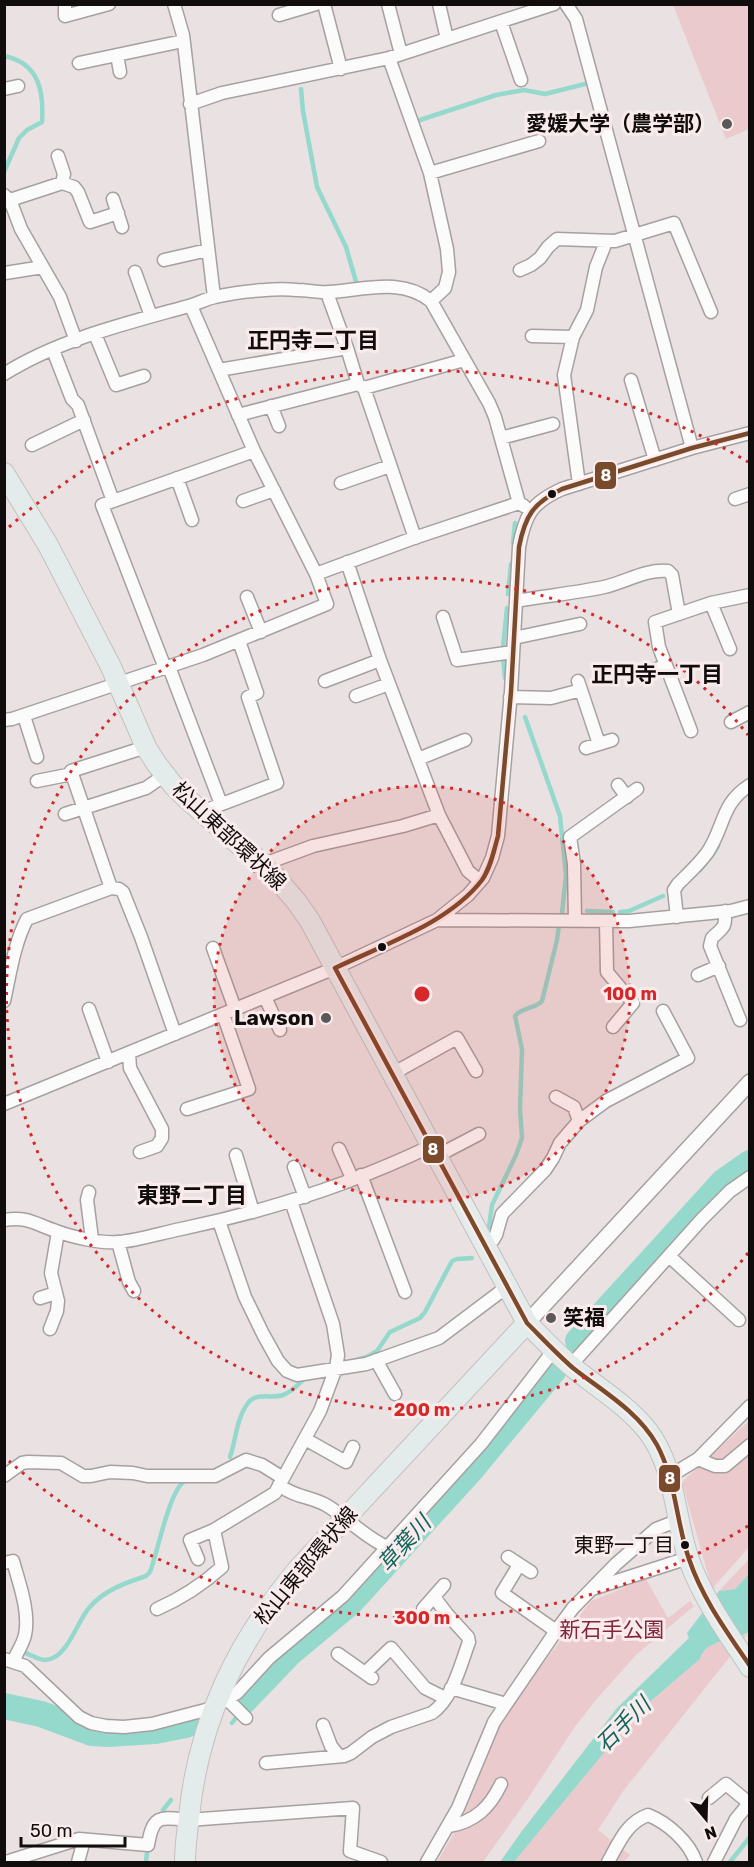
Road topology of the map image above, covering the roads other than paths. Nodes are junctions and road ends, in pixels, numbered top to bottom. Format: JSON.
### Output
{"nodes":[{"id":1,"x":65,"y":4,"type":"edge"},
{"id":2,"x":109,"y":4,"type":"edge"},
{"id":3,"x":174,"y":4,"type":"edge"},
{"id":4,"x":316,"y":4,"type":"edge"},
{"id":5,"x":324,"y":4,"type":"edge"},
{"id":6,"x":388,"y":4,"type":"edge"},
{"id":7,"x":439,"y":4,"type":"edge"},
{"id":8,"x":566,"y":4,"type":"edge"},
{"id":9,"x":551,"y":5,"type":"edge"},
{"id":10,"x":279,"y":15,"type":"dead end"},
{"id":11,"x":501,"y":22,"type":"junction"},
{"id":12,"x":447,"y":39,"type":"junction"},
{"id":13,"x":183,"y":41,"type":"junction"},
{"id":14,"x":401,"y":54,"type":"junction"},
{"id":15,"x":117,"y":55,"type":"junction"},
{"id":16,"x":389,"y":58,"type":"junction"},
{"id":17,"x":79,"y":63,"type":"dead end"},
{"id":18,"x":341,"y":69,"type":"junction"},
{"id":19,"x":120,"y":72,"type":"dead end"},
{"id":20,"x":521,"y":80,"type":"dead end"},
{"id":21,"x":10,"y":88,"type":"edge"},
{"id":22,"x":11,"y":101,"type":"dead end"},
{"id":23,"x":190,"y":104,"type":"junction"},
{"id":24,"x":539,"y":141,"type":"dead end"},
{"id":25,"x":58,"y":156,"type":"dead end"},
{"id":26,"x":430,"y":173,"type":"junction"},
{"id":27,"x":62,"y":183,"type":"junction"},
{"id":28,"x":6,"y":199,"type":"edge"},
{"id":29,"x":113,"y":199,"type":"dead end"},
{"id":30,"x":118,"y":213,"type":"junction"},
{"id":31,"x":122,"y":227,"type":"dead end"},
{"id":32,"x":635,"y":236,"type":"junction"},
{"id":33,"x":606,"y":242,"type":"junction"},
{"id":34,"x":208,"y":250,"type":"junction"},
{"id":35,"x":164,"y":260,"type":"dead end"},
{"id":36,"x":43,"y":267,"type":"junction"},
{"id":37,"x":520,"y":270,"type":"dead end"},
{"id":38,"x":135,"y":272,"type":"dead end"},
{"id":39,"x":5,"y":273,"type":"edge"},
{"id":40,"x":327,"y":293,"type":"junction"},
{"id":41,"x":214,"y":297,"type":"junction"},
{"id":42,"x":431,"y":301,"type":"junction"},
{"id":43,"x":191,"y":306,"type":"junction"},
{"id":44,"x":711,"y":312,"type":"dead end"},
{"id":45,"x":151,"y":316,"type":"junction"},
{"id":46,"x":95,"y":334,"type":"junction"},
{"id":47,"x":532,"y":336,"type":"dead end"},
{"id":48,"x":573,"y":337,"type":"junction"},
{"id":49,"x":76,"y":341,"type":"junction"},
{"id":50,"x":347,"y":348,"type":"junction"},
{"id":51,"x":53,"y":350,"type":"junction"},
{"id":52,"x":464,"y":360,"type":"junction"},
{"id":53,"x":219,"y":370,"type":"junction"},
{"id":54,"x":4,"y":374,"type":"edge"},
{"id":55,"x":144,"y":376,"type":"dead end"},
{"id":56,"x":631,"y":380,"type":"dead end"},
{"id":57,"x":361,"y":386,"type":"junction"},
{"id":58,"x":271,"y":406,"type":"junction"},
{"id":59,"x":238,"y":415,"type":"junction"},
{"id":60,"x":84,"y":420,"type":"junction"},
{"id":61,"x":553,"y":424,"type":"dead end"},
{"id":62,"x":279,"y":426,"type":"dead end"},
{"id":63,"x":750,"y":433,"type":"edge"},
{"id":64,"x":501,"y":438,"type":"junction"},
{"id":65,"x":32,"y":445,"type":"dead end"},
{"id":66,"x":692,"y":448,"type":"junction"},
{"id":67,"x":254,"y":451,"type":"junction"},
{"id":68,"x":655,"y":460,"type":"junction"},
{"id":69,"x":390,"y":466,"type":"junction"},
{"id":70,"x":4,"y":473,"type":"edge"},
{"id":71,"x":177,"y":478,"type":"junction"},
{"id":72,"x":341,"y":483,"type":"dead end"},
{"id":73,"x":579,"y":484,"type":"junction"},
{"id":74,"x":274,"y":490,"type":"junction"},
{"id":75,"x":750,"y":494,"type":"edge"},
{"id":76,"x":735,"y":500,"type":"dead end"},
{"id":77,"x":113,"y":501,"type":"junction"},
{"id":78,"x":243,"y":501,"type":"dead end"},
{"id":79,"x":519,"y":503,"type":"junction"},
{"id":80,"x":531,"y":510,"type":"junction"},
{"id":81,"x":192,"y":520,"type":"dead end"},
{"id":82,"x":415,"y":538,"type":"junction"},
{"id":83,"x":346,"y":562,"type":"junction"},
{"id":84,"x":316,"y":574,"type":"junction"},
{"id":85,"x":750,"y":595,"type":"edge"},
{"id":86,"x":247,"y":597,"type":"dead end"},
{"id":87,"x":516,"y":601,"type":"junction"},
{"id":88,"x":711,"y":603,"type":"junction"},
{"id":89,"x":679,"y":614,"type":"junction"},
{"id":90,"x":443,"y":617,"type":"dead end"},
{"id":91,"x":580,"y":624,"type":"dead end"},
{"id":92,"x":261,"y":632,"type":"junction"},
{"id":93,"x":514,"y":638,"type":"junction"},
{"id":94,"x":239,"y":641,"type":"junction"},
{"id":95,"x":730,"y":649,"type":"dead end"},
{"id":96,"x":513,"y":652,"type":"junction"},
{"id":97,"x":380,"y":660,"type":"junction"},
{"id":98,"x":666,"y":665,"type":"junction"},
{"id":99,"x":167,"y":667,"type":"junction"},
{"id":100,"x":652,"y":670,"type":"dead end"},
{"id":101,"x":325,"y":681,"type":"dead end"},
{"id":102,"x":120,"y":684,"type":"junction"},
{"id":103,"x":389,"y":684,"type":"junction"},
{"id":104,"x":356,"y":696,"type":"dead end"},
{"id":105,"x":510,"y":697,"type":"junction"},
{"id":106,"x":750,"y":712,"type":"edge"},
{"id":107,"x":24,"y":716,"type":"junction"},
{"id":108,"x":4,"y":720,"type":"edge"},
{"id":109,"x":731,"y":722,"type":"dead end"},
{"id":110,"x":674,"y":723,"type":"dead end"},
{"id":111,"x":465,"y":740,"type":"dead end"},
{"id":112,"x":612,"y":740,"type":"dead end"},
{"id":113,"x":599,"y":744,"type":"junction"},
{"id":114,"x":146,"y":747,"type":"junction"},
{"id":115,"x":586,"y":748,"type":"dead end"},
{"id":116,"x":37,"y":756,"type":"dead end"},
{"id":117,"x":418,"y":759,"type":"junction"},
{"id":118,"x":72,"y":774,"type":"junction"},
{"id":119,"x":165,"y":776,"type":"junction"},
{"id":120,"x":37,"y":782,"type":"dead end"},
{"id":121,"x":618,"y":785,"type":"dead end"},
{"id":122,"x":750,"y":785,"type":"edge"},
{"id":123,"x":221,"y":804,"type":"junction"},
{"id":124,"x":84,"y":809,"type":"junction"},
{"id":125,"x":201,"y":812,"type":"junction"},
{"id":126,"x":65,"y":814,"type":"dead end"},
{"id":127,"x":439,"y":815,"type":"junction"},
{"id":128,"x":264,"y":864,"type":"junction"},
{"id":129,"x":480,"y":881,"type":"junction"},
{"id":130,"x":111,"y":888,"type":"junction"},
{"id":131,"x":750,"y":906,"type":"edge"},
{"id":132,"x":725,"y":911,"type":"junction"},
{"id":133,"x":677,"y":917,"type":"junction"},
{"id":134,"x":437,"y":920,"type":"junction"},
{"id":135,"x":575,"y":920,"type":"junction"},
{"id":136,"x":606,"y":921,"type":"junction"},
{"id":137,"x":213,"y":948,"type":"dead end"},
{"id":138,"x":8,"y":962,"type":"edge"},
{"id":139,"x":719,"y":966,"type":"junction"},
{"id":140,"x":335,"y":968,"type":"junction"},
{"id":141,"x":698,"y":975,"type":"dead end"},
{"id":142,"x":265,"y":997,"type":"junction"},
{"id":143,"x":4,"y":1001,"type":"edge"},
{"id":144,"x":89,"y":1009,"type":"dead end"},
{"id":145,"x":229,"y":1011,"type":"junction"},
{"id":146,"x":663,"y":1011,"type":"dead end"},
{"id":147,"x":740,"y":1020,"type":"dead end"},
{"id":148,"x":613,"y":1027,"type":"dead end"},
{"id":149,"x":280,"y":1030,"type":"dead end"},
{"id":150,"x":175,"y":1034,"type":"junction"},
{"id":151,"x":129,"y":1053,"type":"junction"},
{"id":152,"x":108,"y":1062,"type":"junction"},
{"id":153,"x":476,"y":1071,"type":"dead end"},
{"id":154,"x":392,"y":1074,"type":"junction"},
{"id":155,"x":750,"y":1082,"type":"edge"},
{"id":156,"x":556,"y":1097,"type":"dead end"},
{"id":157,"x":4,"y":1104,"type":"edge"},
{"id":158,"x":188,"y":1109,"type":"dead end"},
{"id":159,"x":579,"y":1121,"type":"junction"},
{"id":160,"x":479,"y":1134,"type":"dead end"},
{"id":161,"x":339,"y":1149,"type":"dead end"},
{"id":162,"x":434,"y":1151,"type":"junction"},
{"id":163,"x":140,"y":1152,"type":"dead end"},
{"id":164,"x":236,"y":1155,"type":"dead end"},
{"id":165,"x":294,"y":1167,"type":"dead end"},
{"id":166,"x":357,"y":1177,"type":"junction"},
{"id":167,"x":750,"y":1177,"type":"edge"},
{"id":168,"x":89,"y":1192,"type":"dead end"},
{"id":169,"x":304,"y":1197,"type":"junction"},
{"id":170,"x":291,"y":1201,"type":"junction"},
{"id":171,"x":253,"y":1212,"type":"junction"},
{"id":172,"x":4,"y":1220,"type":"edge"},
{"id":173,"x":219,"y":1221,"type":"junction"},
{"id":174,"x":58,"y":1232,"type":"junction"},
{"id":175,"x":92,"y":1239,"type":"junction"},
{"id":176,"x":118,"y":1242,"type":"junction"},
{"id":177,"x":485,"y":1244,"type":"junction"},
{"id":178,"x":669,"y":1256,"type":"junction"},
{"id":179,"x":508,"y":1286,"type":"junction"},
{"id":180,"x":134,"y":1291,"type":"dead end"},
{"id":181,"x":405,"y":1292,"type":"dead end"},
{"id":182,"x":56,"y":1293,"type":"junction"},
{"id":183,"x":40,"y":1298,"type":"dead end"},
{"id":184,"x":738,"y":1314,"type":"dead end"},
{"id":185,"x":527,"y":1323,"type":"junction"},
{"id":186,"x":50,"y":1329,"type":"dead end"},
{"id":187,"x":554,"y":1350,"type":"junction"},
{"id":188,"x":376,"y":1360,"type":"junction"},
{"id":189,"x":570,"y":1365,"type":"junction"},
{"id":190,"x":336,"y":1368,"type":"junction"},
{"id":191,"x":395,"y":1394,"type":"dead end"},
{"id":192,"x":750,"y":1406,"type":"edge"},
{"id":193,"x":305,"y":1438,"type":"junction"},
{"id":194,"x":750,"y":1445,"type":"edge"},
{"id":195,"x":353,"y":1447,"type":"dead end"},
{"id":196,"x":698,"y":1459,"type":"junction"},
{"id":197,"x":4,"y":1476,"type":"edge"},
{"id":198,"x":670,"y":1476,"type":"junction"},
{"id":199,"x":281,"y":1482,"type":"junction"},
{"id":200,"x":345,"y":1518,"type":"junction"},
{"id":201,"x":679,"y":1520,"type":"junction"},
{"id":202,"x":214,"y":1530,"type":"junction"},
{"id":203,"x":387,"y":1547,"type":"junction"},
{"id":204,"x":508,"y":1557,"type":"dead end"},
{"id":205,"x":198,"y":1558,"type":"dead end"},
{"id":206,"x":688,"y":1558,"type":"junction"},
{"id":207,"x":4,"y":1563,"type":"edge"},
{"id":208,"x":519,"y":1565,"type":"junction"},
{"id":209,"x":531,"y":1572,"type":"dead end"},
{"id":210,"x":444,"y":1585,"type":"dead end"},
{"id":211,"x":591,"y":1589,"type":"junction"},
{"id":212,"x":434,"y":1597,"type":"junction"},
{"id":213,"x":157,"y":1609,"type":"dead end"},
{"id":214,"x":423,"y":1609,"type":"dead end"},
{"id":215,"x":556,"y":1631,"type":"junction"},
{"id":216,"x":338,"y":1654,"type":"dead end"},
{"id":217,"x":9,"y":1660,"type":"edge"},
{"id":218,"x":750,"y":1667,"type":"edge"},
{"id":219,"x":448,"y":1693,"type":"junction"},
{"id":220,"x":221,"y":1704,"type":"junction"},
{"id":221,"x":506,"y":1704,"type":"junction"},
{"id":222,"x":246,"y":1718,"type":"dead end"},
{"id":223,"x":323,"y":1725,"type":"dead end"},
{"id":224,"x":339,"y":1756,"type":"junction"},
{"id":225,"x":266,"y":1762,"type":"dead end"},
{"id":226,"x":501,"y":1784,"type":"dead end"},
{"id":227,"x":708,"y":1798,"type":"dead end"},
{"id":228,"x":747,"y":1808,"type":"edge"},
{"id":229,"x":188,"y":1820,"type":"junction"},
{"id":230,"x":449,"y":1826,"type":"junction"},
{"id":231,"x":84,"y":1840,"type":"junction"},
{"id":232,"x":6,"y":1863,"type":"edge"},
{"id":233,"x":78,"y":1863,"type":"edge"},
{"id":234,"x":185,"y":1863,"type":"edge"},
{"id":235,"x":381,"y":1863,"type":"edge"},
{"id":236,"x":427,"y":1863,"type":"edge"},
{"id":237,"x":608,"y":1863,"type":"edge"},
{"id":238,"x":696,"y":1863,"type":"edge"},
{"id":239,"x":714,"y":1863,"type":"edge"}],
"edges":[{"from":1,"to":2,"type":"street"},
{"from":3,"to":13,"type":"street"},
{"from":4,"to":10,"type":"street"},
{"from":5,"to":18,"type":"street"},
{"from":6,"to":14,"type":"street"},
{"from":7,"to":12,"type":"street"},
{"from":8,"to":32,"type":"street"},
{"from":9,"to":11,"type":"street"},
{"from":11,"to":12,"type":"street"},
{"from":11,"to":20,"type":"street"},
{"from":12,"to":14,"type":"street"},
{"from":13,"to":15,"type":"street"},
{"from":13,"to":23,"type":"street"},
{"from":14,"to":16,"type":"street"},
{"from":15,"to":17,"type":"street"},
{"from":15,"to":19,"type":"street"},
{"from":16,"to":18,"type":"street"},
{"from":16,"to":26,"type":"street"},
{"from":18,"to":23,"type":"street"},
{"from":21,"to":22,"type":"street"},
{"from":23,"to":34,"type":"street"},
{"from":24,"to":26,"type":"street"},
{"from":25,"to":27,"type":"street"},
{"from":26,"to":42,"type":"street"},
{"from":27,"to":28,"type":"street"},
{"from":27,"to":30,"type":"street"},
{"from":28,"to":36,"type":"street"},
{"from":29,"to":30,"type":"street"},
{"from":30,"to":31,"type":"street"},
{"from":32,"to":33,"type":"street"},
{"from":32,"to":44,"type":"street"},
{"from":32,"to":66,"type":"street"},
{"from":33,"to":37,"type":"street"},
{"from":33,"to":48,"type":"street"},
{"from":34,"to":35,"type":"street"},
{"from":34,"to":41,"type":"street"},
{"from":36,"to":39,"type":"street"},
{"from":36,"to":49,"type":"street"},
{"from":38,"to":45,"type":"street"},
{"from":40,"to":41,"type":"street"},
{"from":40,"to":42,"type":"street"},
{"from":40,"to":50,"type":"street"},
{"from":41,"to":43,"type":"street"},
{"from":42,"to":52,"type":"street"},
{"from":43,"to":45,"type":"street"},
{"from":43,"to":53,"type":"street"},
{"from":45,"to":46,"type":"street"},
{"from":46,"to":49,"type":"street"},
{"from":46,"to":55,"type":"street"},
{"from":47,"to":48,"type":"street"},
{"from":48,"to":73,"type":"street"},
{"from":49,"to":51,"type":"street"},
{"from":50,"to":53,"type":"street"},
{"from":50,"to":57,"type":"street"},
{"from":51,"to":54,"type":"street"},
{"from":51,"to":60,"type":"street"},
{"from":52,"to":57,"type":"street"},
{"from":52,"to":64,"type":"street"},
{"from":53,"to":59,"type":"street"},
{"from":56,"to":68,"type":"street"},
{"from":57,"to":58,"type":"street"},
{"from":57,"to":69,"type":"street"},
{"from":58,"to":59,"type":"street"},
{"from":58,"to":62,"type":"street"},
{"from":59,"to":67,"type":"street"},
{"from":60,"to":65,"type":"street"},
{"from":60,"to":77,"type":"street"},
{"from":61,"to":64,"type":"street"},
{"from":63,"to":66,"type":"street"},
{"from":64,"to":79,"type":"street"},
{"from":66,"to":68,"type":"street"},
{"from":67,"to":71,"type":"street"},
{"from":67,"to":74,"type":"street"},
{"from":68,"to":73,"type":"street"},
{"from":69,"to":72,"type":"street"},
{"from":69,"to":82,"type":"street"},
{"from":70,"to":102,"type":"main road","name":"松山東部環状線"},
{"from":71,"to":77,"type":"street"},
{"from":71,"to":81,"type":"street"},
{"from":73,"to":80,"type":"street"},
{"from":74,"to":78,"type":"street"},
{"from":74,"to":84,"type":"street"},
{"from":75,"to":76,"type":"street"},
{"from":77,"to":99,"type":"street"},
{"from":79,"to":80,"type":"street"},
{"from":79,"to":82,"type":"street"},
{"from":80,"to":87,"type":"street"},
{"from":82,"to":83,"type":"street"},
{"from":83,"to":84,"type":"street"},
{"from":83,"to":97,"type":"street"},
{"from":84,"to":92,"type":"street"},
{"from":85,"to":88,"type":"street"},
{"from":86,"to":92,"type":"street"},
{"from":87,"to":89,"type":"street"},
{"from":87,"to":93,"type":"street"},
{"from":88,"to":89,"type":"street"},
{"from":88,"to":95,"type":"street"},
{"from":89,"to":98,"type":"street"},
{"from":90,"to":96,"type":"street"},
{"from":91,"to":93,"type":"street"},
{"from":92,"to":94,"type":"street"},
{"from":93,"to":96,"type":"street"},
{"from":94,"to":99,"type":"street"},
{"from":94,"to":123,"type":"street"},
{"from":96,"to":105,"type":"street"},
{"from":97,"to":101,"type":"street"},
{"from":97,"to":103,"type":"street"},
{"from":98,"to":100,"type":"street"},
{"from":98,"to":110,"type":"street"},
{"from":99,"to":102,"type":"street"},
{"from":99,"to":123,"type":"street"},
{"from":102,"to":107,"type":"street"},
{"from":102,"to":114,"type":"main road","name":"松山東部環状線"},
{"from":103,"to":104,"type":"street"},
{"from":103,"to":117,"type":"street"},
{"from":105,"to":113,"type":"street"},
{"from":105,"to":129,"type":"street"},
{"from":106,"to":109,"type":"street"},
{"from":107,"to":108,"type":"street"},
{"from":107,"to":116,"type":"street"},
{"from":111,"to":117,"type":"street"},
{"from":112,"to":113,"type":"street"},
{"from":113,"to":115,"type":"street"},
{"from":114,"to":118,"type":"street"},
{"from":114,"to":119,"type":"main road","name":"松山東部環状線"},
{"from":117,"to":127,"type":"street"},
{"from":118,"to":120,"type":"street"},
{"from":118,"to":124,"type":"street"},
{"from":119,"to":124,"type":"street"},
{"from":119,"to":125,"type":"main road","name":"松山東部環状線"},
{"from":121,"to":135,"type":"street"},
{"from":122,"to":133,"type":"street"},
{"from":123,"to":125,"type":"street"},
{"from":124,"to":126,"type":"street"},
{"from":124,"to":130,"type":"street"},
{"from":125,"to":128,"type":"main road","name":"松山東部環状線"},
{"from":127,"to":128,"type":"street"},
{"from":127,"to":129,"type":"street"},
{"from":128,"to":140,"type":"main road","name":"松山東部環状線"},
{"from":129,"to":134,"type":"street"},
{"from":130,"to":138,"type":"street"},
{"from":130,"to":150,"type":"street"},
{"from":131,"to":132,"type":"street"},
{"from":132,"to":133,"type":"street"},
{"from":132,"to":139,"type":"street"},
{"from":133,"to":136,"type":"street"},
{"from":134,"to":135,"type":"street"},
{"from":134,"to":140,"type":"street"},
{"from":135,"to":136,"type":"street"},
{"from":136,"to":148,"type":"street"},
{"from":137,"to":145,"type":"street"},
{"from":138,"to":143,"type":"street"},
{"from":139,"to":141,"type":"street"},
{"from":139,"to":147,"type":"street"},
{"from":140,"to":142,"type":"street"},
{"from":140,"to":154,"type":"main road","name":"松山東部環状線"},
{"from":142,"to":145,"type":"street"},
{"from":142,"to":149,"type":"street"},
{"from":144,"to":152,"type":"street"},
{"from":145,"to":150,"type":"street"},
{"from":145,"to":158,"type":"street"},
{"from":146,"to":159,"type":"street"},
{"from":150,"to":151,"type":"street"},
{"from":151,"to":152,"type":"street"},
{"from":151,"to":163,"type":"street"},
{"from":152,"to":157,"type":"street"},
{"from":153,"to":154,"type":"street"},
{"from":154,"to":162,"type":"main road","name":"松山東部環状線"},
{"from":155,"to":185,"type":"street"},
{"from":156,"to":159,"type":"street"},
{"from":159,"to":177,"type":"street"},
{"from":160,"to":162,"type":"street"},
{"from":161,"to":166,"type":"street"},
{"from":162,"to":166,"type":"street"},
{"from":162,"to":177,"type":"main road","name":"松山東部環状線"},
{"from":164,"to":171,"type":"street"},
{"from":165,"to":169,"type":"street"},
{"from":166,"to":169,"type":"street"},
{"from":166,"to":181,"type":"street"},
{"from":167,"to":178,"type":"street"},
{"from":168,"to":175,"type":"street"},
{"from":169,"to":170,"type":"street"},
{"from":170,"to":171,"type":"street"},
{"from":170,"to":190,"type":"street"},
{"from":171,"to":173,"type":"street"},
{"from":172,"to":174,"type":"street"},
{"from":173,"to":176,"type":"street"},
{"from":173,"to":190,"type":"street"},
{"from":174,"to":175,"type":"street"},
{"from":174,"to":182,"type":"street"},
{"from":175,"to":176,"type":"street"},
{"from":176,"to":180,"type":"street"},
{"from":177,"to":179,"type":"main road","name":"松山東部環状線"},
{"from":178,"to":184,"type":"street"},
{"from":178,"to":189,"type":"street"},
{"from":179,"to":185,"type":"main road","name":"松山東部環状線"},
{"from":179,"to":188,"type":"street"},
{"from":182,"to":183,"type":"street"},
{"from":182,"to":186,"type":"street"},
{"from":185,"to":187,"type":"main road","name":"松山東部環状線"},
{"from":185,"to":200,"type":"main road","name":"松山東部環状線"},
{"from":187,"to":189,"type":"main road","name":"松山東部環状線"},
{"from":187,"to":203,"type":"street"},
{"from":188,"to":190,"type":"street"},
{"from":188,"to":191,"type":"street"},
{"from":189,"to":198,"type":"main road","name":"松山東部環状線"},
{"from":190,"to":193,"type":"street"},
{"from":192,"to":196,"type":"street"},
{"from":193,"to":195,"type":"street"},
{"from":193,"to":199,"type":"street"},
{"from":194,"to":196,"type":"street"},
{"from":196,"to":198,"type":"street"},
{"from":197,"to":199,"type":"street"},
{"from":198,"to":201,"type":"main road","name":"松山東部環状線"},
{"from":199,"to":200,"type":"street"},
{"from":199,"to":202,"type":"street"},
{"from":200,"to":203,"type":"street"},
{"from":200,"to":220,"type":"main road","name":"松山東部環状線"},
{"from":201,"to":206,"type":"main road","name":"松山東部環状線"},
{"from":201,"to":211,"type":"street"},
{"from":202,"to":205,"type":"street"},
{"from":202,"to":213,"type":"street"},
{"from":203,"to":220,"type":"street"},
{"from":204,"to":208,"type":"street"},
{"from":206,"to":211,"type":"street"},
{"from":206,"to":218,"type":"main road","name":"松山東部環状線"},
{"from":207,"to":217,"type":"street"},
{"from":208,"to":209,"type":"street"},
{"from":208,"to":215,"type":"street"},
{"from":210,"to":212,"type":"street"},
{"from":211,"to":215,"type":"street"},
{"from":212,"to":214,"type":"street"},
{"from":212,"to":219,"type":"street"},
{"from":215,"to":221,"type":"street"},
{"from":216,"to":219,"type":"street"},
{"from":217,"to":220,"type":"street"},
{"from":219,"to":221,"type":"street"},
{"from":219,"to":224,"type":"street"},
{"from":220,"to":222,"type":"street"},
{"from":220,"to":229,"type":"main road","name":"松山東部環状線"},
{"from":221,"to":230,"type":"street"},
{"from":223,"to":224,"type":"street"},
{"from":224,"to":225,"type":"street"},
{"from":226,"to":230,"type":"street"},
{"from":227,"to":228,"type":"street"},
{"from":228,"to":239,"type":"street"},
{"from":229,"to":231,"type":"street"},
{"from":229,"to":234,"type":"main road","name":"松山東部環状線"},
{"from":229,"to":235,"type":"street"},
{"from":230,"to":236,"type":"street"},
{"from":231,"to":232,"type":"street"},
{"from":231,"to":233,"type":"street"},
{"from":237,"to":238,"type":"street"}]}
